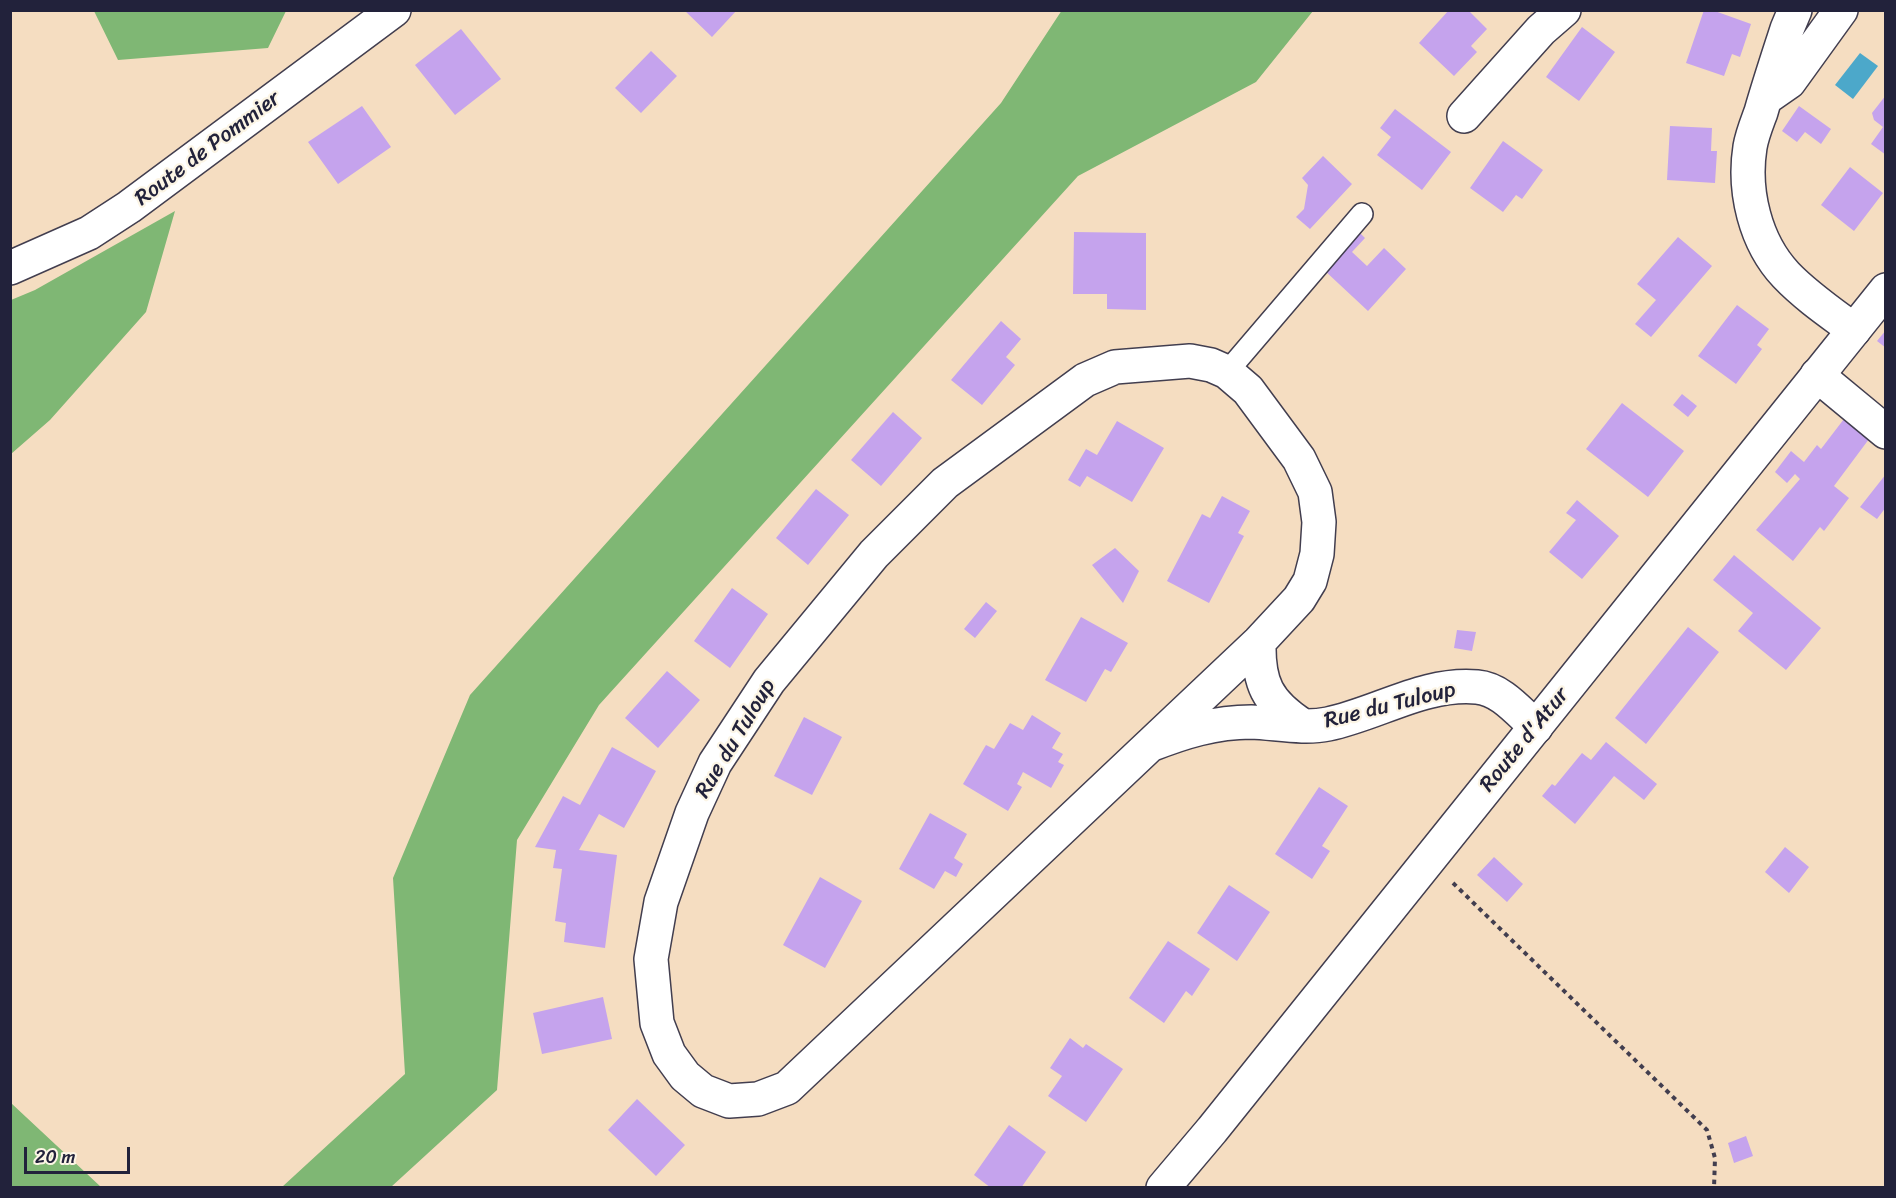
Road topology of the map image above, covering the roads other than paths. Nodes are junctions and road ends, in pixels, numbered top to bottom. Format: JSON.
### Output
{"nodes":[{"id":1,"x":394,"y":10,"type":"edge"},
{"id":2,"x":1564,"y":10,"type":"edge"},
{"id":3,"x":1795,"y":10,"type":"edge"},
{"id":4,"x":1841,"y":10,"type":"edge"},
{"id":5,"x":1765,"y":99,"type":"junction"},
{"id":6,"x":1464,"y":116,"type":"dead end"},
{"id":7,"x":1362,"y":214,"type":"dead end"},
{"id":8,"x":10,"y":268,"type":"edge"},
{"id":9,"x":1886,"y":290,"type":"edge"},
{"id":10,"x":1854,"y":330,"type":"junction"},
{"id":11,"x":1227,"y":372,"type":"junction"},
{"id":12,"x":1817,"y":375,"type":"junction"},
{"id":13,"x":1886,"y":432,"type":"edge"},
{"id":14,"x":1259,"y":642,"type":"junction"},
{"id":15,"x":1302,"y":725,"type":"junction"},
{"id":16,"x":1536,"y":727,"type":"junction"},
{"id":17,"x":1149,"y":745,"type":"junction"},
{"id":18,"x":1163,"y":1188,"type":"edge"}],
"edges":[{"from":1,"to":8,"type":"street","name":"Route de Pommier"},
{"from":2,"to":6,"type":"street"},
{"from":3,"to":5,"type":"street"},
{"from":4,"to":5,"type":"street"},
{"from":5,"to":10,"type":"street"},
{"from":7,"to":11,"type":"lane"},
{"from":9,"to":10,"type":"street","name":"Route d'Atur"},
{"from":10,"to":12,"type":"street","name":"Route d'Atur"},
{"from":11,"to":14,"type":"street","name":"Rue du Tuloup"},
{"from":11,"to":17,"type":"street","name":"Rue du Tuloup"},
{"from":12,"to":13,"type":"street"},
{"from":12,"to":16,"type":"street","name":"Route d'Atur"},
{"from":14,"to":15,"type":"street","name":"Rue du Tuloup"},
{"from":14,"to":17,"type":"street","name":"Rue du Tuloup"},
{"from":15,"to":16,"type":"street","name":"Rue du Tuloup"},
{"from":15,"to":17,"type":"street","name":"Rue du Tuloup"},
{"from":16,"to":18,"type":"street","name":"Route d'Atur"}]}
